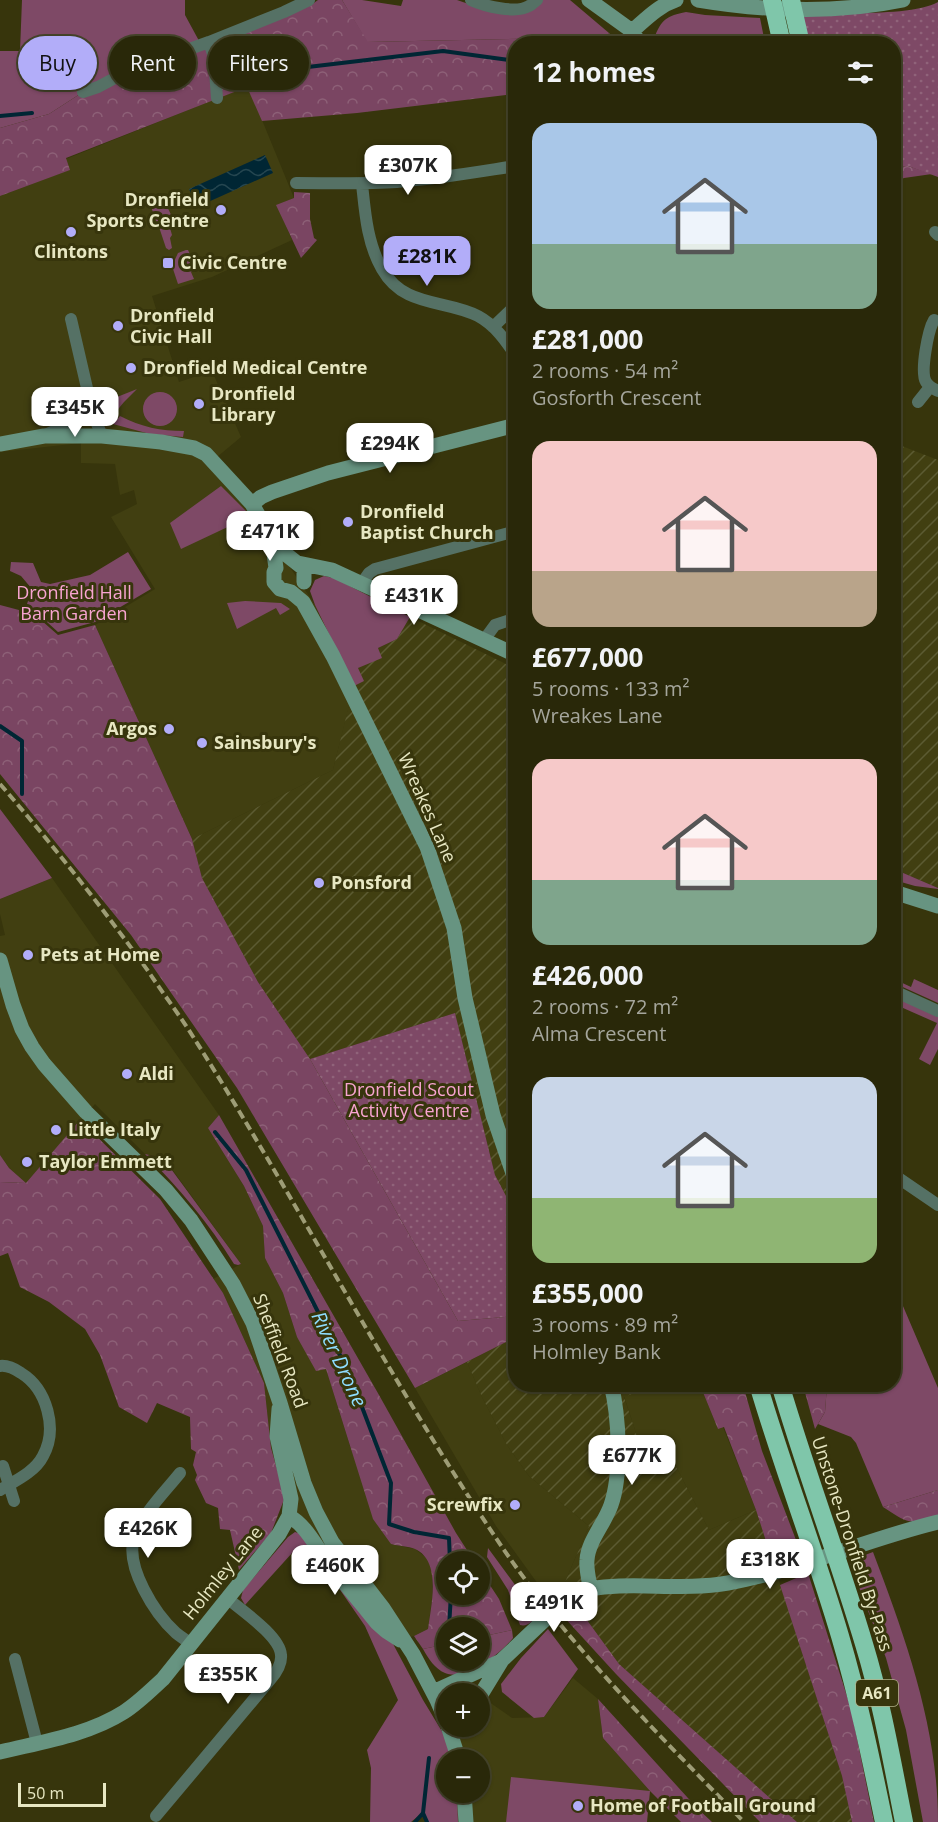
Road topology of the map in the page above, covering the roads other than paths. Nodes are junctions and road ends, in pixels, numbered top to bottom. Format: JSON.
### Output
{"nodes":[{"id":1,"x":309,"y":0,"type":"edge"},
{"id":2,"x":471,"y":0,"type":"edge"},
{"id":3,"x":537,"y":0,"type":"edge"},
{"id":4,"x":589,"y":0,"type":"edge"},
{"id":5,"x":676,"y":0,"type":"edge"},
{"id":6,"x":698,"y":0,"type":"edge"},
{"id":7,"x":772,"y":0,"type":"edge"},
{"id":8,"x":791,"y":0,"type":"edge"},
{"id":9,"x":903,"y":0,"type":"edge"},
{"id":10,"x":224,"y":36,"type":"edge"},
{"id":11,"x":634,"y":36,"type":"edge"},
{"id":12,"x":637,"y":36,"type":"edge"},
{"id":13,"x":780,"y":36,"type":"edge"},
{"id":14,"x":799,"y":36,"type":"edge"},
{"id":15,"x":208,"y":42,"type":"edge"},
{"id":16,"x":216,"y":90,"type":"edge"},
{"id":17,"x":83,"y":92,"type":"dead end"},
{"id":18,"x":217,"y":98,"type":"dead end"},
{"id":19,"x":508,"y":167,"type":"edge"},
{"id":20,"x":296,"y":183,"type":"dead end"},
{"id":21,"x":362,"y":184,"type":"junction"},
{"id":22,"x":508,"y":313,"type":"edge"},
{"id":23,"x":71,"y":319,"type":"dead end"},
{"id":24,"x":934,"y":320,"type":"dead end"},
{"id":25,"x":493,"y":327,"type":"junction"},
{"id":26,"x":508,"y":344,"type":"edge"},
{"id":27,"x":934,"y":389,"type":"edge"},
{"id":28,"x":918,"y":402,"type":"dead end"},
{"id":29,"x":93,"y":414,"type":"junction"},
{"id":30,"x":508,"y":427,"type":"edge"},
{"id":31,"x":44,"y":436,"type":"junction"},
{"id":32,"x":102,"y":436,"type":"junction"},
{"id":33,"x":0,"y":444,"type":"edge"},
{"id":34,"x":252,"y":504,"type":"junction"},
{"id":35,"x":508,"y":533,"type":"edge"},
{"id":36,"x":272,"y":539,"type":"junction"},
{"id":37,"x":296,"y":562,"type":"junction"},
{"id":38,"x":319,"y":567,"type":"junction"},
{"id":39,"x":276,"y":568,"type":"junction"},
{"id":40,"x":362,"y":583,"type":"junction"},
{"id":41,"x":299,"y":587,"type":"junction"},
{"id":42,"x":508,"y":621,"type":"edge"},
{"id":43,"x":484,"y":640,"type":"junction"},
{"id":44,"x":508,"y":651,"type":"edge"},
{"id":45,"x":901,"y":894,"type":"edge"},
{"id":46,"x":938,"y":906,"type":"edge"},
{"id":47,"x":0,"y":960,"type":"edge"},
{"id":48,"x":901,"y":994,"type":"edge"},
{"id":49,"x":938,"y":1011,"type":"edge"},
{"id":50,"x":508,"y":1159,"type":"edge"},
{"id":51,"x":901,"y":1180,"type":"edge"},
{"id":52,"x":938,"y":1205,"type":"edge"},
{"id":53,"x":0,"y":1366,"type":"edge"},
{"id":54,"x":612,"y":1392,"type":"edge"},
{"id":55,"x":760,"y":1392,"type":"edge"},
{"id":56,"x":783,"y":1392,"type":"edge"},
{"id":57,"x":280,"y":1403,"type":"junction"},
{"id":58,"x":3,"y":1466,"type":"dead end"},
{"id":59,"x":180,"y":1473,"type":"dead end"},
{"id":60,"x":4,"y":1488,"type":"edge"},
{"id":61,"x":14,"y":1501,"type":"dead end"},
{"id":62,"x":289,"y":1516,"type":"junction"},
{"id":63,"x":938,"y":1522,"type":"edge"},
{"id":64,"x":590,"y":1588,"type":"junction"},
{"id":65,"x":227,"y":1598,"type":"junction"},
{"id":66,"x":404,"y":1642,"type":"junction"},
{"id":67,"x":191,"y":1644,"type":"junction"},
{"id":68,"x":15,"y":1659,"type":"dead end"},
{"id":69,"x":502,"y":1660,"type":"junction"},
{"id":70,"x":487,"y":1683,"type":"edge"},
{"id":71,"x":434,"y":1692,"type":"junction"},
{"id":72,"x":436,"y":1695,"type":"edge"},
{"id":73,"x":37,"y":1743,"type":"junction"},
{"id":74,"x":0,"y":1752,"type":"edge"},
{"id":75,"x":465,"y":1803,"type":"edge"},
{"id":76,"x":156,"y":1816,"type":"dead end"},
{"id":77,"x":466,"y":1822,"type":"edge"},
{"id":78,"x":884,"y":1822,"type":"edge"},
{"id":79,"x":904,"y":1822,"type":"edge"}],
"edges":[{"from":1,"to":10,"type":"street"},
{"from":2,"to":3,"type":"street"},
{"from":4,"to":11,"type":"main road"},
{"from":5,"to":12,"type":"main road"},
{"from":6,"to":9,"type":"main road"},
{"from":7,"to":13,"type":"highway"},
{"from":8,"to":14,"type":"highway"},
{"from":15,"to":17,"type":"street"},
{"from":16,"to":18,"type":"street"},
{"from":19,"to":21,"type":"street"},
{"from":20,"to":21,"type":"street"},
{"from":21,"to":25,"type":"street"},
{"from":22,"to":25,"type":"street"},
{"from":23,"to":29,"type":"street"},
{"from":24,"to":27,"type":"street"},
{"from":25,"to":26,"type":"street"},
{"from":27,"to":28,"type":"street"},
{"from":29,"to":31,"type":"street"},
{"from":29,"to":32,"type":"street"},
{"from":30,"to":34,"type":"main road"},
{"from":31,"to":32,"type":"main road","name":"Wreakes Lane"},
{"from":31,"to":33,"type":"main road","name":"Wreakes Lane"},
{"from":32,"to":34,"type":"main road","name":"Wreakes Lane"},
{"from":34,"to":36,"type":"main road","name":"Wreakes Lane"},
{"from":35,"to":40,"type":"street"},
{"from":36,"to":37,"type":"main road","name":"Wreakes Lane"},
{"from":36,"to":39,"type":"main road","name":"Wreakes Lane"},
{"from":37,"to":38,"type":"main road"},
{"from":37,"to":39,"type":"main road"},
{"from":37,"to":41,"type":"main road","name":"Wreakes Lane"},
{"from":38,"to":40,"type":"main road"},
{"from":38,"to":41,"type":"main road"},
{"from":39,"to":41,"type":"main road","name":"Wreakes Lane"},
{"from":40,"to":43,"type":"main road"},
{"from":41,"to":50,"type":"main road","name":"Wreakes Lane"},
{"from":42,"to":43,"type":"street"},
{"from":43,"to":44,"type":"main road"},
{"from":45,"to":46,"type":"main road"},
{"from":47,"to":57,"type":"main road","name":"Sheffield Road"},
{"from":48,"to":49,"type":"street"},
{"from":51,"to":52,"type":"street"},
{"from":53,"to":60,"type":"street"},
{"from":54,"to":64,"type":"main road"},
{"from":55,"to":78,"type":"highway","number":"A61"},
{"from":56,"to":79,"type":"highway","name":"Unstone-Dronfield By-Pass","number":"A61"},
{"from":57,"to":62,"type":"main road"},
{"from":57,"to":66,"type":"main road","name":"Sheffield Road"},
{"from":58,"to":60,"type":"street"},
{"from":59,"to":67,"type":"street"},
{"from":60,"to":61,"type":"street"},
{"from":62,"to":65,"type":"main road","name":"Holmley Lane"},
{"from":62,"to":66,"type":"main road"},
{"from":63,"to":64,"type":"main road"},
{"from":64,"to":69,"type":"main road"},
{"from":65,"to":67,"type":"main road","name":"Holmley Lane"},
{"from":65,"to":76,"type":"street"},
{"from":66,"to":71,"type":"main road","name":"Sheffield Road"},
{"from":67,"to":73,"type":"main road","name":"Holmley Lane"},
{"from":68,"to":73,"type":"street"},
{"from":69,"to":70,"type":"main road"},
{"from":69,"to":71,"type":"main road"},
{"from":71,"to":72,"type":"main road","name":"Sheffield Road"},
{"from":73,"to":74,"type":"main road","name":"Holmley Lane"},
{"from":75,"to":77,"type":"main road"}]}
